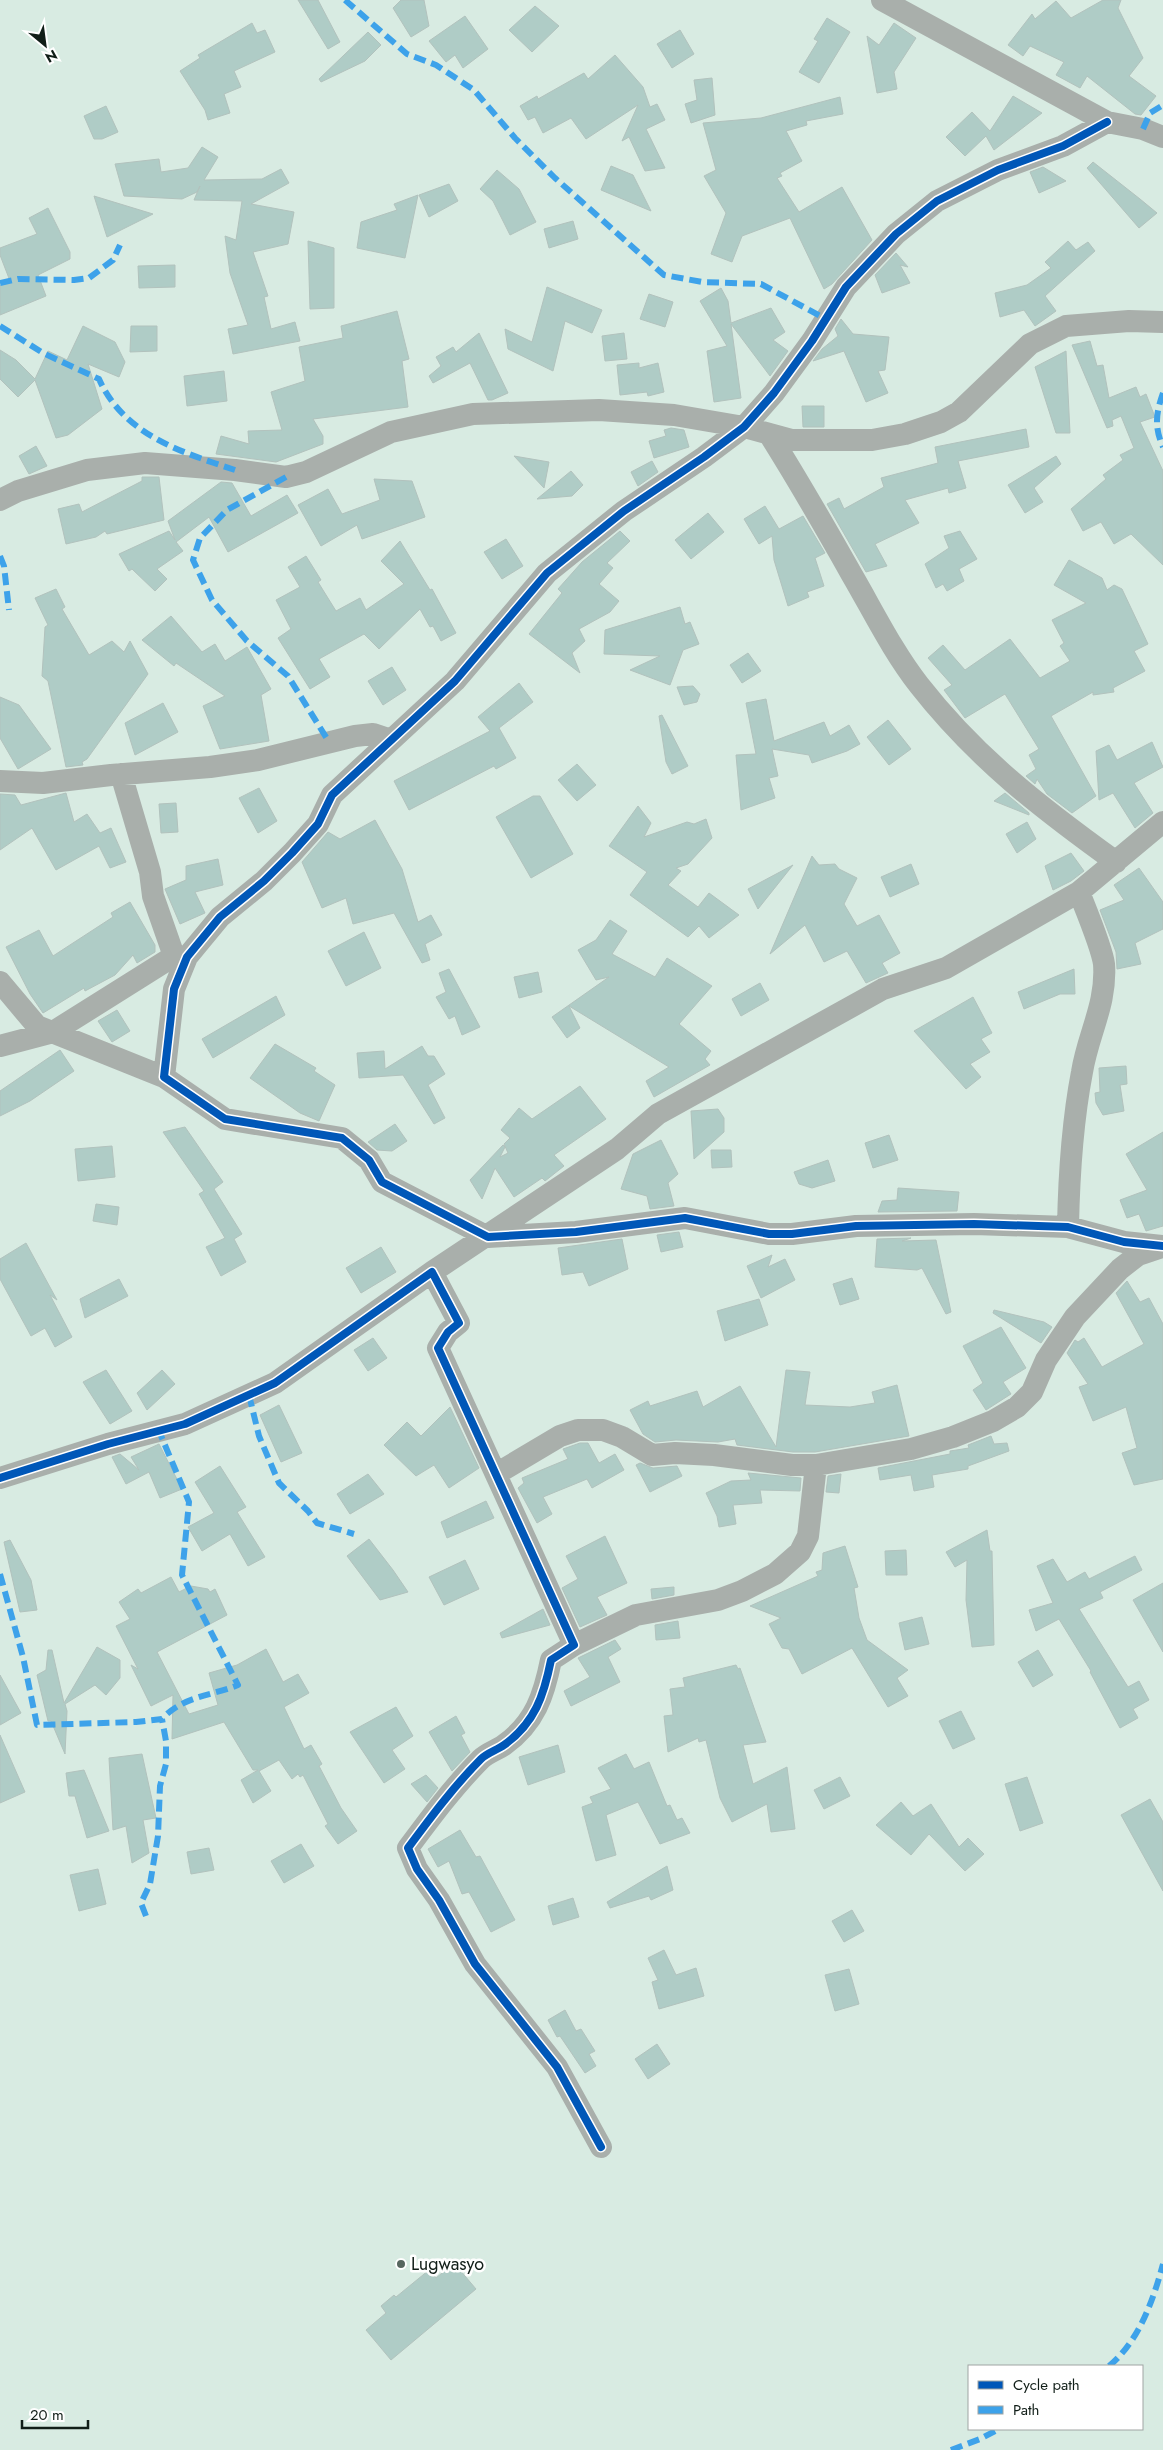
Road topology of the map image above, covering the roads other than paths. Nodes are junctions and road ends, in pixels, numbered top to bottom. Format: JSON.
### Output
{"nodes":[{"id":1,"x":882,"y":0,"type":"edge"},
{"id":2,"x":1107,"y":122,"type":"junction"},
{"id":3,"x":1163,"y":137,"type":"edge"},
{"id":4,"x":1163,"y":322,"type":"edge"},
{"id":5,"x":744,"y":427,"type":"junction"},
{"id":6,"x":769,"y":434,"type":"junction"},
{"id":7,"x":0,"y":500,"type":"edge"},
{"id":8,"x":391,"y":740,"type":"junction"},
{"id":9,"x":121,"y":774,"type":"junction"},
{"id":10,"x":0,"y":781,"type":"edge"},
{"id":11,"x":1163,"y":822,"type":"edge"},
{"id":12,"x":1116,"y":862,"type":"junction"},
{"id":13,"x":1079,"y":892,"type":"junction"},
{"id":14,"x":180,"y":957,"type":"junction"},
{"id":15,"x":0,"y":982,"type":"edge"},
{"id":16,"x":53,"y":1032,"type":"junction"},
{"id":17,"x":0,"y":1046,"type":"edge"},
{"id":18,"x":164,"y":1076,"type":"junction"},
{"id":19,"x":1068,"y":1227,"type":"junction"},
{"id":20,"x":488,"y":1237,"type":"junction"},
{"id":21,"x":1163,"y":1246,"type":"edge"},
{"id":22,"x":432,"y":1272,"type":"junction"},
{"id":23,"x":816,"y":1465,"type":"junction"},
{"id":24,"x":496,"y":1474,"type":"junction"},
{"id":25,"x":0,"y":1478,"type":"edge"},
{"id":26,"x":574,"y":1645,"type":"junction"},
{"id":27,"x":601,"y":2147,"type":"dead end"}],
"edges":[{"from":1,"to":2,"type":"street"},
{"from":2,"to":3,"type":"street"},
{"from":2,"to":5,"type":"street"},
{"from":4,"to":6,"type":"street"},
{"from":5,"to":6,"type":"street"},
{"from":5,"to":7,"type":"street"},
{"from":5,"to":8,"type":"street"},
{"from":6,"to":12,"type":"street"},
{"from":8,"to":9,"type":"street"},
{"from":8,"to":14,"type":"street"},
{"from":9,"to":10,"type":"street"},
{"from":9,"to":14,"type":"street"},
{"from":11,"to":12,"type":"street"},
{"from":12,"to":13,"type":"street"},
{"from":13,"to":19,"type":"street"},
{"from":13,"to":20,"type":"street"},
{"from":14,"to":16,"type":"street"},
{"from":14,"to":18,"type":"street"},
{"from":15,"to":16,"type":"street"},
{"from":16,"to":17,"type":"street"},
{"from":16,"to":18,"type":"street"},
{"from":18,"to":20,"type":"street"},
{"from":19,"to":20,"type":"street"},
{"from":19,"to":21,"type":"street"},
{"from":20,"to":22,"type":"street"},
{"from":21,"to":23,"type":"street"},
{"from":22,"to":24,"type":"street"},
{"from":22,"to":25,"type":"street"},
{"from":23,"to":24,"type":"street"},
{"from":23,"to":26,"type":"street"},
{"from":24,"to":26,"type":"street"},
{"from":26,"to":27,"type":"street"}]}
